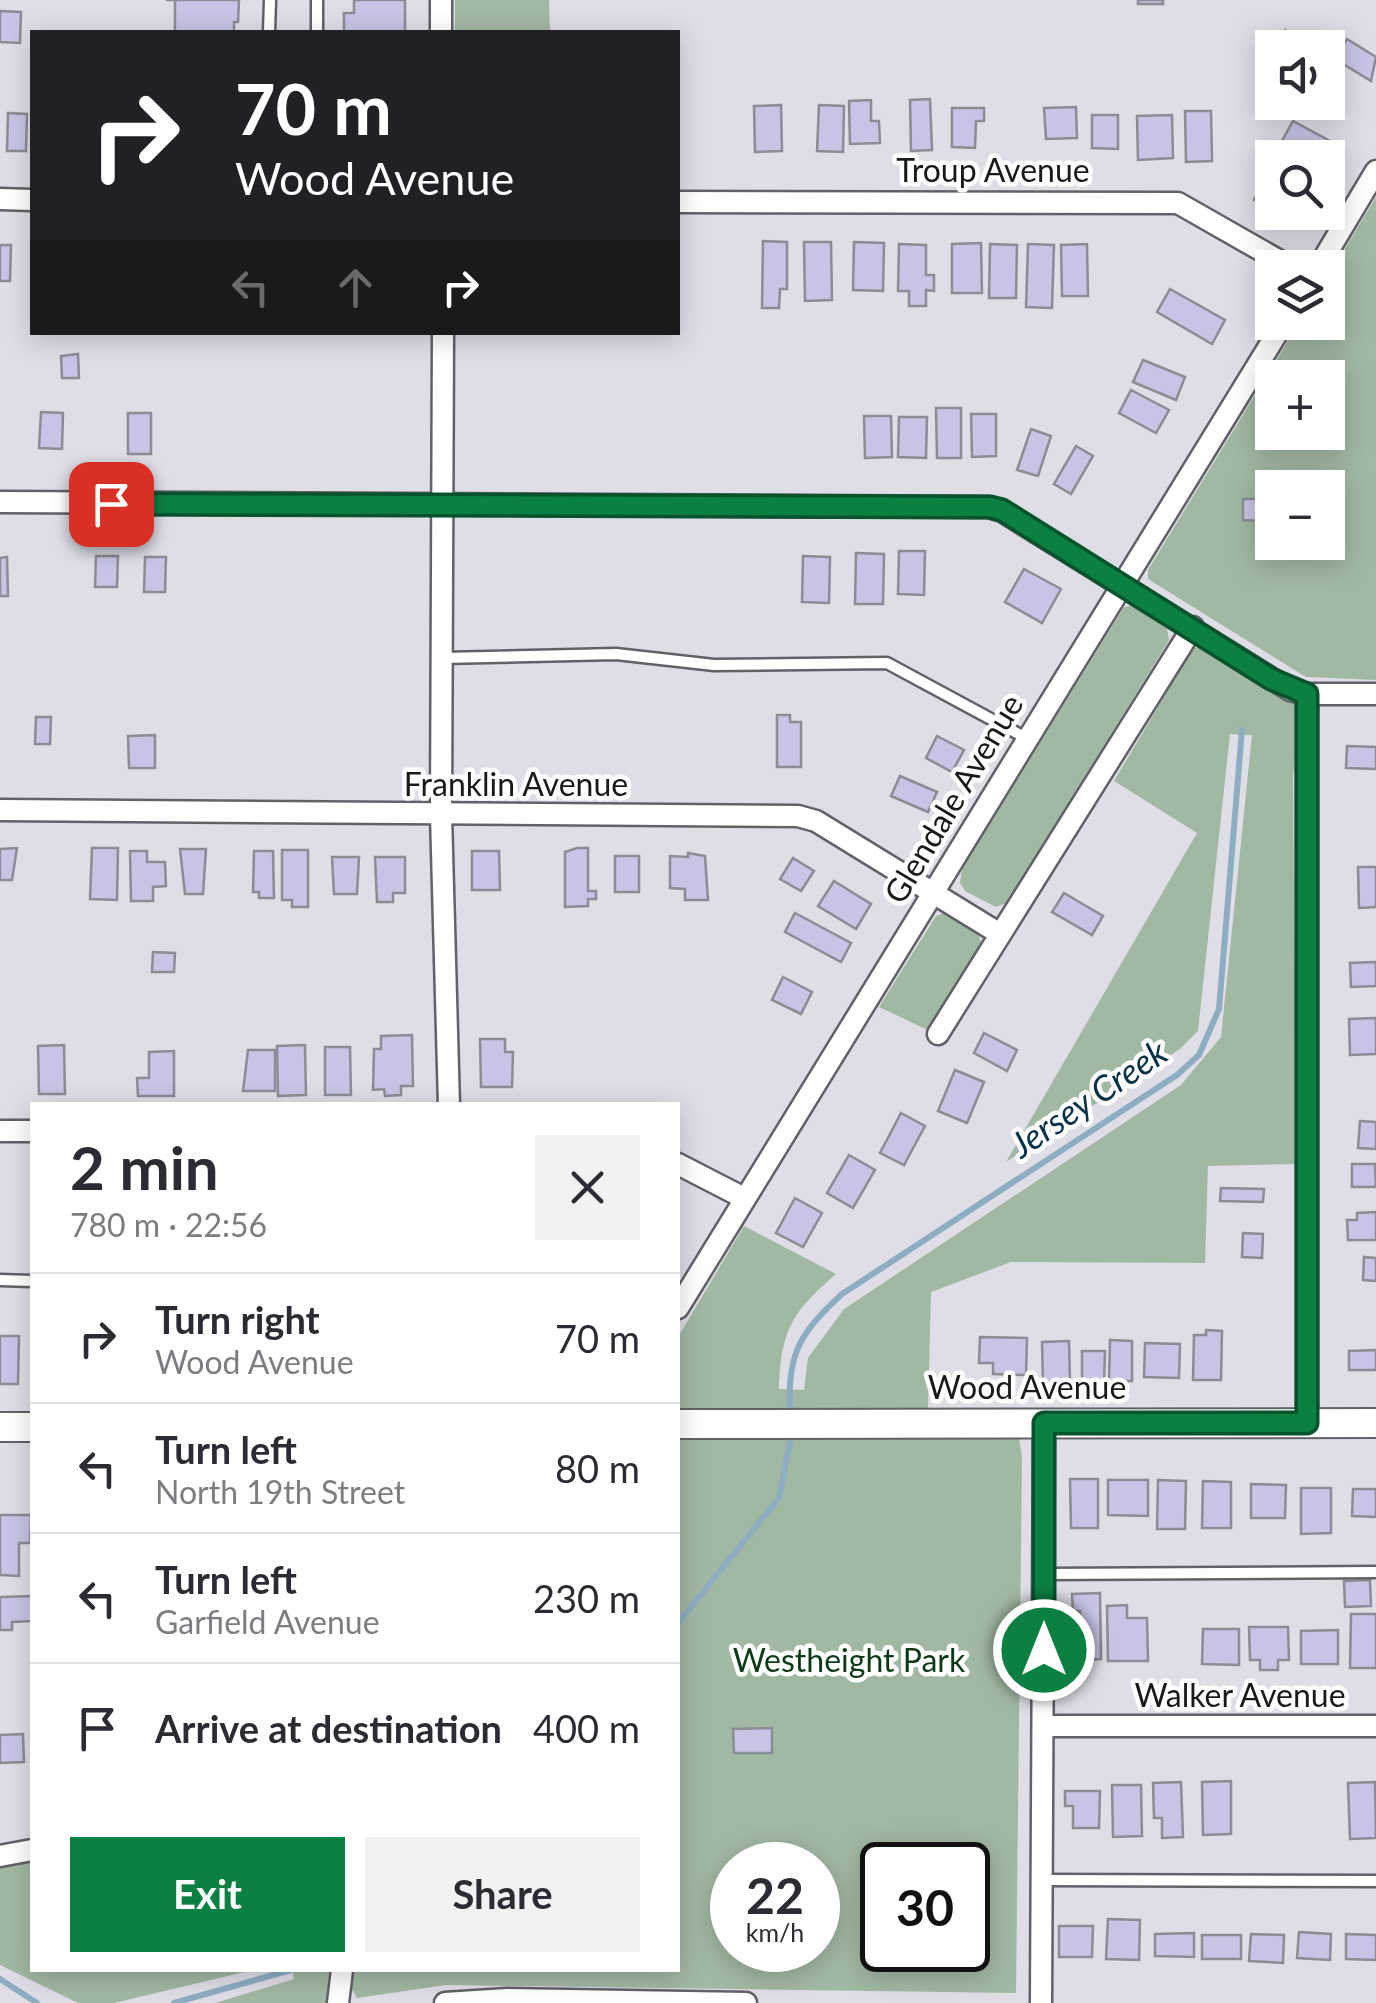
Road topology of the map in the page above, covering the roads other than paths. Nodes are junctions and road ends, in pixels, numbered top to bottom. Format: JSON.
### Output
{"nodes":[{"id":1,"x":270,"y":0,"type":"edge"},
{"id":2,"x":317,"y":0,"type":"edge"},
{"id":3,"x":441,"y":0,"type":"edge"},
{"id":4,"x":269,"y":30,"type":"edge"},
{"id":5,"x":317,"y":30,"type":"edge"},
{"id":6,"x":441,"y":30,"type":"edge"},
{"id":7,"x":1376,"y":170,"type":"edge"},
{"id":8,"x":0,"y":200,"type":"edge"},
{"id":9,"x":30,"y":200,"type":"edge"},
{"id":10,"x":680,"y":202,"type":"edge"},
{"id":11,"x":1260,"y":250,"type":"edge"},
{"id":12,"x":1329,"y":250,"type":"edge"},
{"id":13,"x":443,"y":335,"type":"edge"},
{"id":14,"x":1273,"y":340,"type":"edge"},
{"id":15,"x":0,"y":502,"type":"edge"},
{"id":16,"x":443,"y":506,"type":"junction"},
{"id":17,"x":1122,"y":586,"type":"junction"},
{"id":18,"x":1192,"y":628,"type":"junction"},
{"id":19,"x":443,"y":658,"type":"junction"},
{"id":20,"x":1307,"y":694,"type":"junction"},
{"id":21,"x":1376,"y":694,"type":"edge"},
{"id":22,"x":1026,"y":738,"type":"junction"},
{"id":23,"x":0,"y":810,"type":"edge"},
{"id":24,"x":441,"y":816,"type":"junction"},
{"id":25,"x":934,"y":891,"type":"junction"},
{"id":26,"x":1000,"y":934,"type":"junction"},
{"id":27,"x":938,"y":1034,"type":"dead end"},
{"id":28,"x":450,"y":1102,"type":"edge"},
{"id":29,"x":0,"y":1131,"type":"edge"},
{"id":30,"x":30,"y":1131,"type":"edge"},
{"id":31,"x":680,"y":1165,"type":"edge"},
{"id":32,"x":744,"y":1198,"type":"junction"},
{"id":33,"x":0,"y":1280,"type":"edge"},
{"id":34,"x":30,"y":1281,"type":"edge"},
{"id":35,"x":680,"y":1305,"type":"edge"},
{"id":36,"x":1376,"y":1422,"type":"edge"},
{"id":37,"x":1044,"y":1423,"type":"junction"},
{"id":38,"x":1307,"y":1423,"type":"junction"},
{"id":39,"x":680,"y":1424,"type":"edge"},
{"id":40,"x":0,"y":1426,"type":"edge"},
{"id":41,"x":30,"y":1426,"type":"edge"},
{"id":42,"x":1376,"y":1572,"type":"edge"},
{"id":43,"x":1044,"y":1574,"type":"junction"},
{"id":44,"x":1043,"y":1726,"type":"junction"},
{"id":45,"x":1376,"y":1726,"type":"edge"},
{"id":46,"x":30,"y":1850,"type":"edge"},
{"id":47,"x":0,"y":1856,"type":"edge"},
{"id":48,"x":1042,"y":1880,"type":"junction"},
{"id":49,"x":1376,"y":1880,"type":"edge"},
{"id":50,"x":342,"y":1972,"type":"edge"},
{"id":51,"x":338,"y":2003,"type":"edge"},
{"id":52,"x":444,"y":2003,"type":"edge"},
{"id":53,"x":746,"y":2003,"type":"edge"},
{"id":54,"x":1041,"y":2003,"type":"edge"}],
"edges":[{"from":1,"to":4,"type":"lane"},
{"from":2,"to":5,"type":"lane"},
{"from":3,"to":6,"type":"street"},
{"from":7,"to":12,"type":"street"},
{"from":8,"to":9,"type":"street"},
{"from":10,"to":11,"type":"street","name":"Troup Avenue"},
{"from":13,"to":16,"type":"street"},
{"from":14,"to":17,"type":"street","name":"Glendale Avenue"},
{"from":15,"to":16,"type":"street"},
{"from":16,"to":17,"type":"street"},
{"from":16,"to":19,"type":"street"},
{"from":17,"to":18,"type":"street"},
{"from":17,"to":22,"type":"street","name":"Glendale Avenue"},
{"from":18,"to":20,"type":"street"},
{"from":18,"to":26,"type":"street"},
{"from":19,"to":22,"type":"lane"},
{"from":19,"to":24,"type":"street"},
{"from":20,"to":21,"type":"street"},
{"from":20,"to":38,"type":"street"},
{"from":22,"to":25,"type":"street","name":"Glendale Avenue"},
{"from":23,"to":24,"type":"street","name":"Franklin Avenue"},
{"from":24,"to":25,"type":"street","name":"Franklin Avenue"},
{"from":24,"to":28,"type":"street"},
{"from":25,"to":26,"type":"street","name":"Franklin Avenue"},
{"from":25,"to":32,"type":"street","name":"Glendale Avenue"},
{"from":26,"to":27,"type":"street"},
{"from":29,"to":30,"type":"street"},
{"from":31,"to":32,"type":"street"},
{"from":32,"to":35,"type":"street","name":"Glendale Avenue"},
{"from":33,"to":34,"type":"lane"},
{"from":36,"to":38,"type":"street","name":"Wood Avenue"},
{"from":37,"to":38,"type":"street","name":"Wood Avenue"},
{"from":37,"to":39,"type":"street","name":"Wood Avenue"},
{"from":37,"to":43,"type":"street"},
{"from":40,"to":41,"type":"street"},
{"from":42,"to":43,"type":"lane"},
{"from":43,"to":44,"type":"street"},
{"from":44,"to":45,"type":"street","name":"Walker Avenue"},
{"from":44,"to":48,"type":"street"},
{"from":46,"to":47,"type":"street"},
{"from":48,"to":49,"type":"lane"},
{"from":48,"to":54,"type":"street"},
{"from":50,"to":51,"type":"street"},
{"from":52,"to":53,"type":"street"}]}
